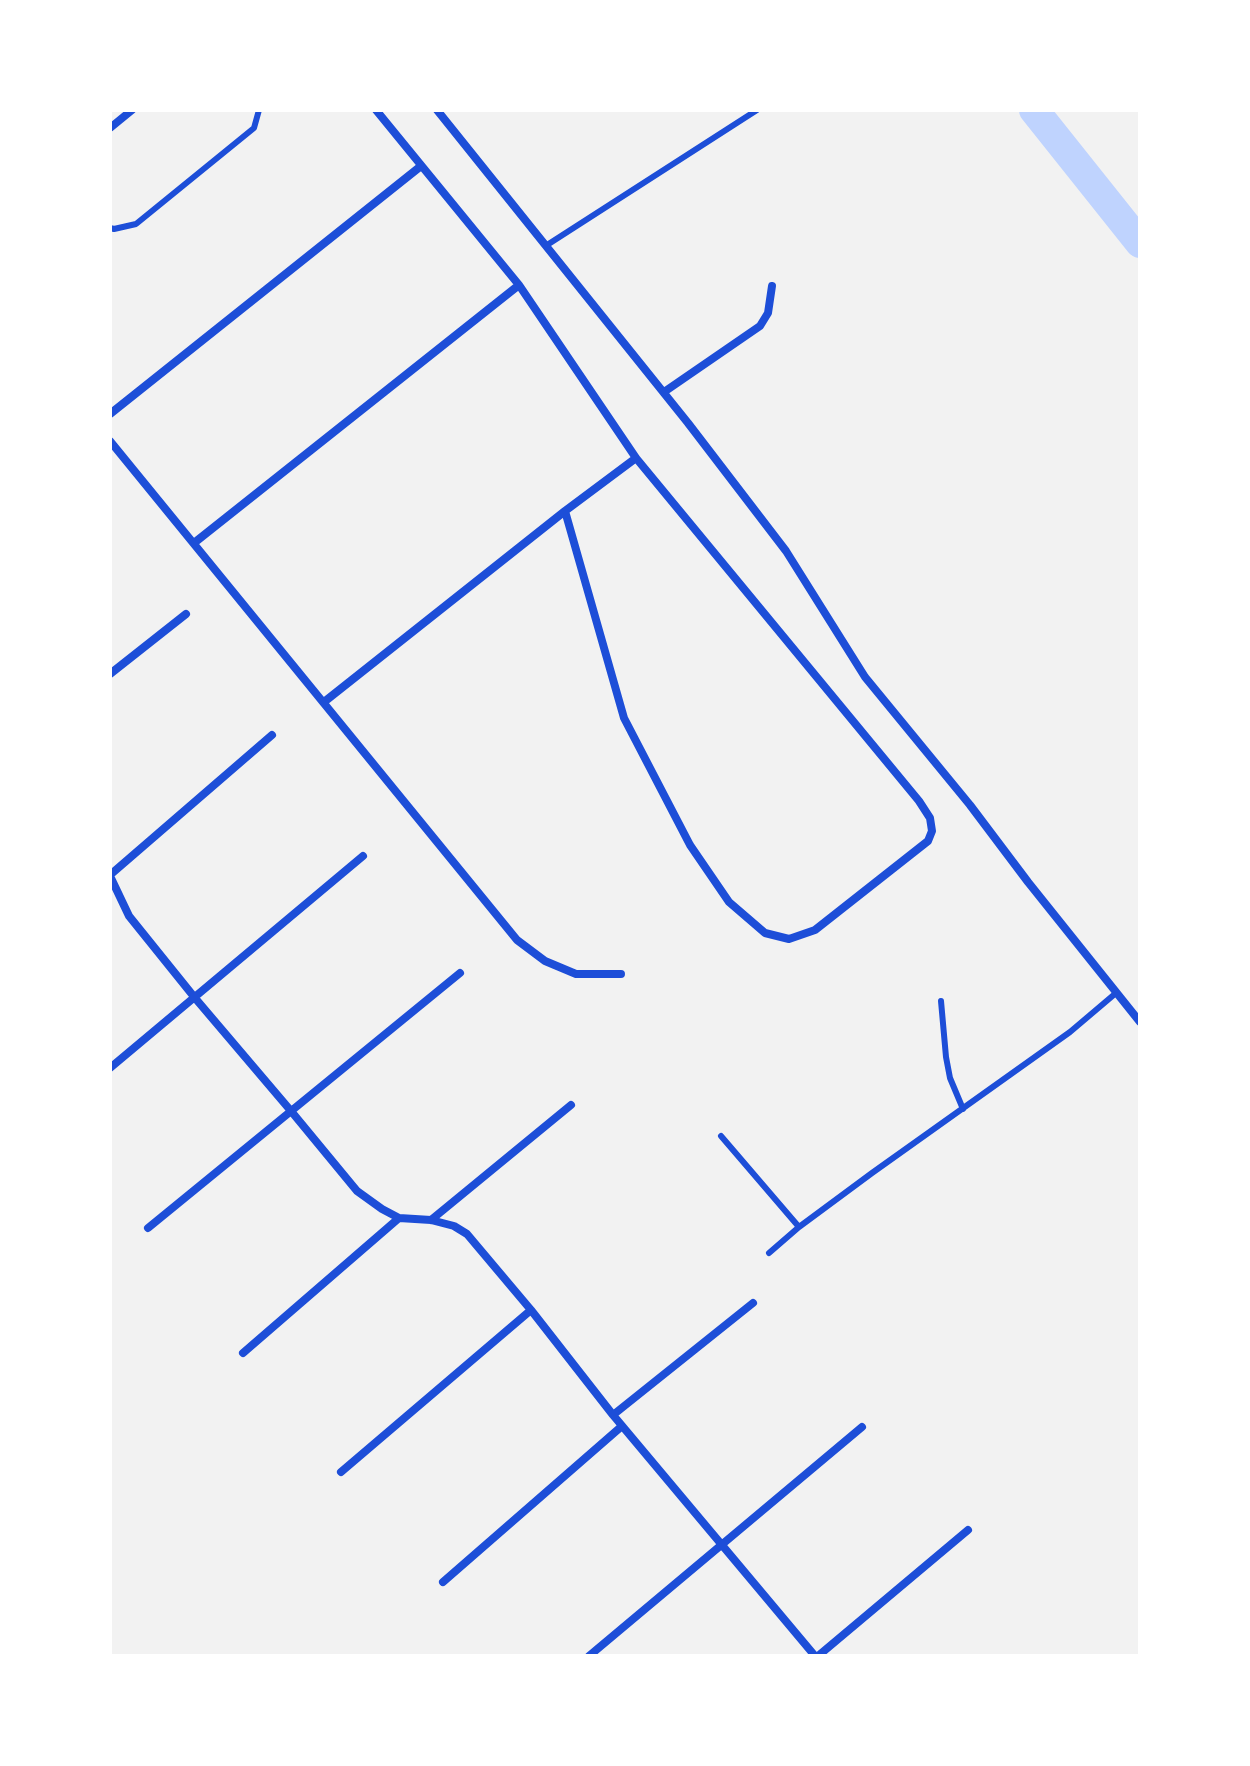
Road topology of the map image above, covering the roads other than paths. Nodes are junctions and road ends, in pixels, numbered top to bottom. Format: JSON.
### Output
{"nodes":[{"id":1,"x":132,"y":110,"type":"edge"},
{"id":2,"x":259,"y":110,"type":"edge"},
{"id":3,"x":376,"y":110,"type":"edge"},
{"id":4,"x":437,"y":110,"type":"edge"},
{"id":5,"x":757,"y":110,"type":"edge"},
{"id":6,"x":110,"y":128,"type":"edge"},
{"id":7,"x":421,"y":166,"type":"junction"},
{"id":8,"x":110,"y":228,"type":"edge"},
{"id":9,"x":547,"y":245,"type":"junction"},
{"id":10,"x":519,"y":285,"type":"junction"},
{"id":11,"x":772,"y":286,"type":"dead end"},
{"id":12,"x":664,"y":392,"type":"junction"},
{"id":13,"x":110,"y":414,"type":"edge"},
{"id":14,"x":110,"y":441,"type":"edge"},
{"id":15,"x":636,"y":458,"type":"junction"},
{"id":16,"x":565,"y":511,"type":"junction"},
{"id":17,"x":194,"y":543,"type":"junction"},
{"id":18,"x":186,"y":614,"type":"dead end"},
{"id":19,"x":110,"y":674,"type":"edge"},
{"id":20,"x":324,"y":702,"type":"junction"},
{"id":21,"x":272,"y":735,"type":"dead end"},
{"id":22,"x":363,"y":856,"type":"dead end"},
{"id":23,"x":110,"y":876,"type":"edge"},
{"id":24,"x":460,"y":973,"type":"dead end"},
{"id":25,"x":621,"y":974,"type":"dead end"},
{"id":26,"x":1116,"y":993,"type":"junction"},
{"id":27,"x":195,"y":998,"type":"junction"},
{"id":28,"x":941,"y":1001,"type":"dead end"},
{"id":29,"x":1140,"y":1022,"type":"edge"},
{"id":30,"x":110,"y":1068,"type":"edge"},
{"id":31,"x":571,"y":1105,"type":"dead end"},
{"id":32,"x":963,"y":1109,"type":"junction"},
{"id":33,"x":291,"y":1111,"type":"junction"},
{"id":34,"x":721,"y":1136,"type":"dead end"},
{"id":35,"x":399,"y":1218,"type":"junction"},
{"id":36,"x":431,"y":1220,"type":"junction"},
{"id":37,"x":799,"y":1227,"type":"junction"},
{"id":38,"x":148,"y":1228,"type":"dead end"},
{"id":39,"x":769,"y":1253,"type":"dead end"},
{"id":40,"x":753,"y":1303,"type":"dead end"},
{"id":41,"x":531,"y":1310,"type":"junction"},
{"id":42,"x":243,"y":1353,"type":"dead end"},
{"id":43,"x":613,"y":1415,"type":"junction"},
{"id":44,"x":622,"y":1426,"type":"junction"},
{"id":45,"x":862,"y":1427,"type":"dead end"},
{"id":46,"x":341,"y":1472,"type":"dead end"},
{"id":47,"x":968,"y":1530,"type":"dead end"},
{"id":48,"x":722,"y":1544,"type":"junction"},
{"id":49,"x":443,"y":1582,"type":"dead end"},
{"id":50,"x":589,"y":1656,"type":"edge"},
{"id":51,"x":817,"y":1656,"type":"edge"}],
"edges":[{"from":1,"to":6,"type":"street"},
{"from":2,"to":8,"type":"lane"},
{"from":3,"to":7,"type":"street"},
{"from":4,"to":9,"type":"street"},
{"from":5,"to":9,"type":"lane"},
{"from":7,"to":10,"type":"street"},
{"from":7,"to":13,"type":"street"},
{"from":9,"to":12,"type":"street"},
{"from":10,"to":15,"type":"street"},
{"from":10,"to":17,"type":"street"},
{"from":11,"to":12,"type":"street"},
{"from":12,"to":26,"type":"street"},
{"from":14,"to":17,"type":"street"},
{"from":15,"to":16,"type":"street"},
{"from":15,"to":16,"type":"street"},
{"from":16,"to":20,"type":"street"},
{"from":17,"to":20,"type":"street"},
{"from":18,"to":19,"type":"street"},
{"from":20,"to":25,"type":"street"},
{"from":21,"to":23,"type":"street"},
{"from":22,"to":27,"type":"street"},
{"from":23,"to":27,"type":"street"},
{"from":24,"to":33,"type":"street"},
{"from":26,"to":29,"type":"street"},
{"from":26,"to":32,"type":"lane"},
{"from":27,"to":30,"type":"street"},
{"from":27,"to":33,"type":"street"},
{"from":28,"to":32,"type":"lane"},
{"from":31,"to":36,"type":"street"},
{"from":32,"to":37,"type":"lane"},
{"from":33,"to":35,"type":"street"},
{"from":33,"to":38,"type":"street"},
{"from":34,"to":37,"type":"lane"},
{"from":35,"to":36,"type":"street"},
{"from":35,"to":42,"type":"street"},
{"from":36,"to":41,"type":"street"},
{"from":37,"to":39,"type":"lane"},
{"from":40,"to":43,"type":"street"},
{"from":41,"to":43,"type":"street"},
{"from":41,"to":46,"type":"street"},
{"from":43,"to":44,"type":"street"},
{"from":44,"to":48,"type":"street"},
{"from":44,"to":49,"type":"street"},
{"from":45,"to":48,"type":"street"},
{"from":47,"to":51,"type":"street"},
{"from":48,"to":50,"type":"street"},
{"from":48,"to":51,"type":"street"}]}
